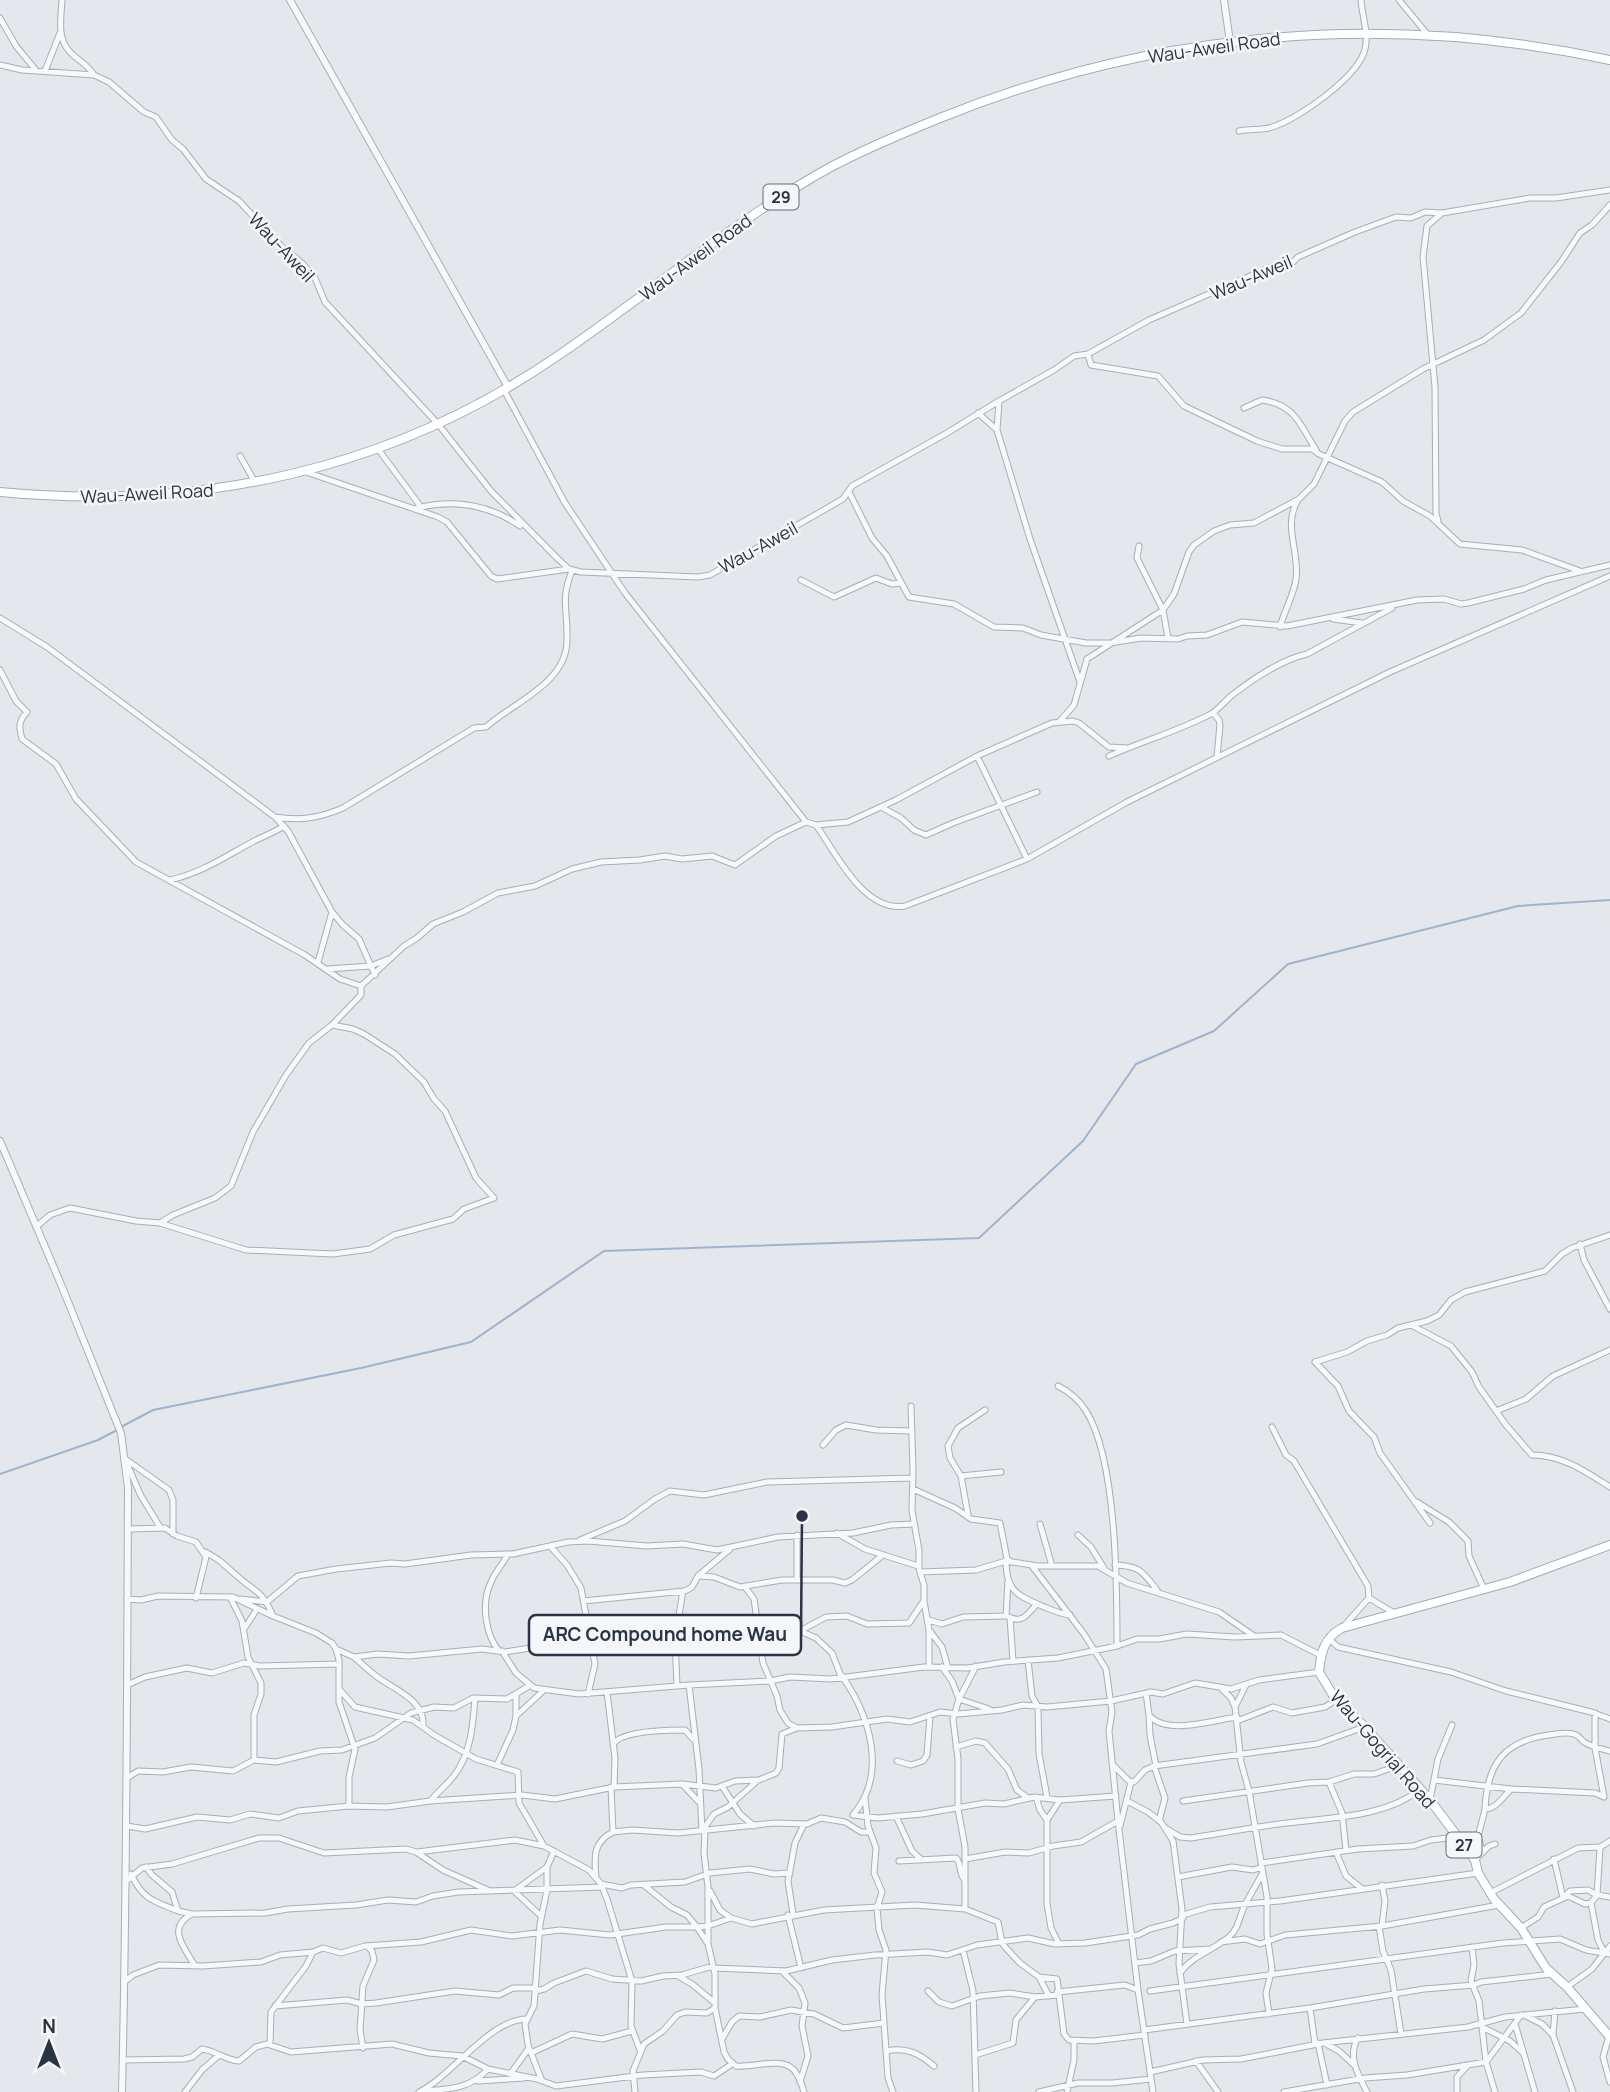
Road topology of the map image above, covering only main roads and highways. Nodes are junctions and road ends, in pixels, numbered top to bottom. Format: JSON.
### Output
{"nodes":[{"id":1,"x":1610,"y":60,"type":"edge"},
{"id":2,"x":0,"y":492,"type":"edge"},
{"id":3,"x":1610,"y":1545,"type":"edge"},
{"id":4,"x":1609,"y":2036,"type":"edge"}],
"edges":[{"from":1,"to":2,"type":"main road","name":"Wau-Aweil Road","number":"29"},
{"from":3,"to":4,"type":"main road","name":"Wau-Gogrial Road","number":"27"}]}
